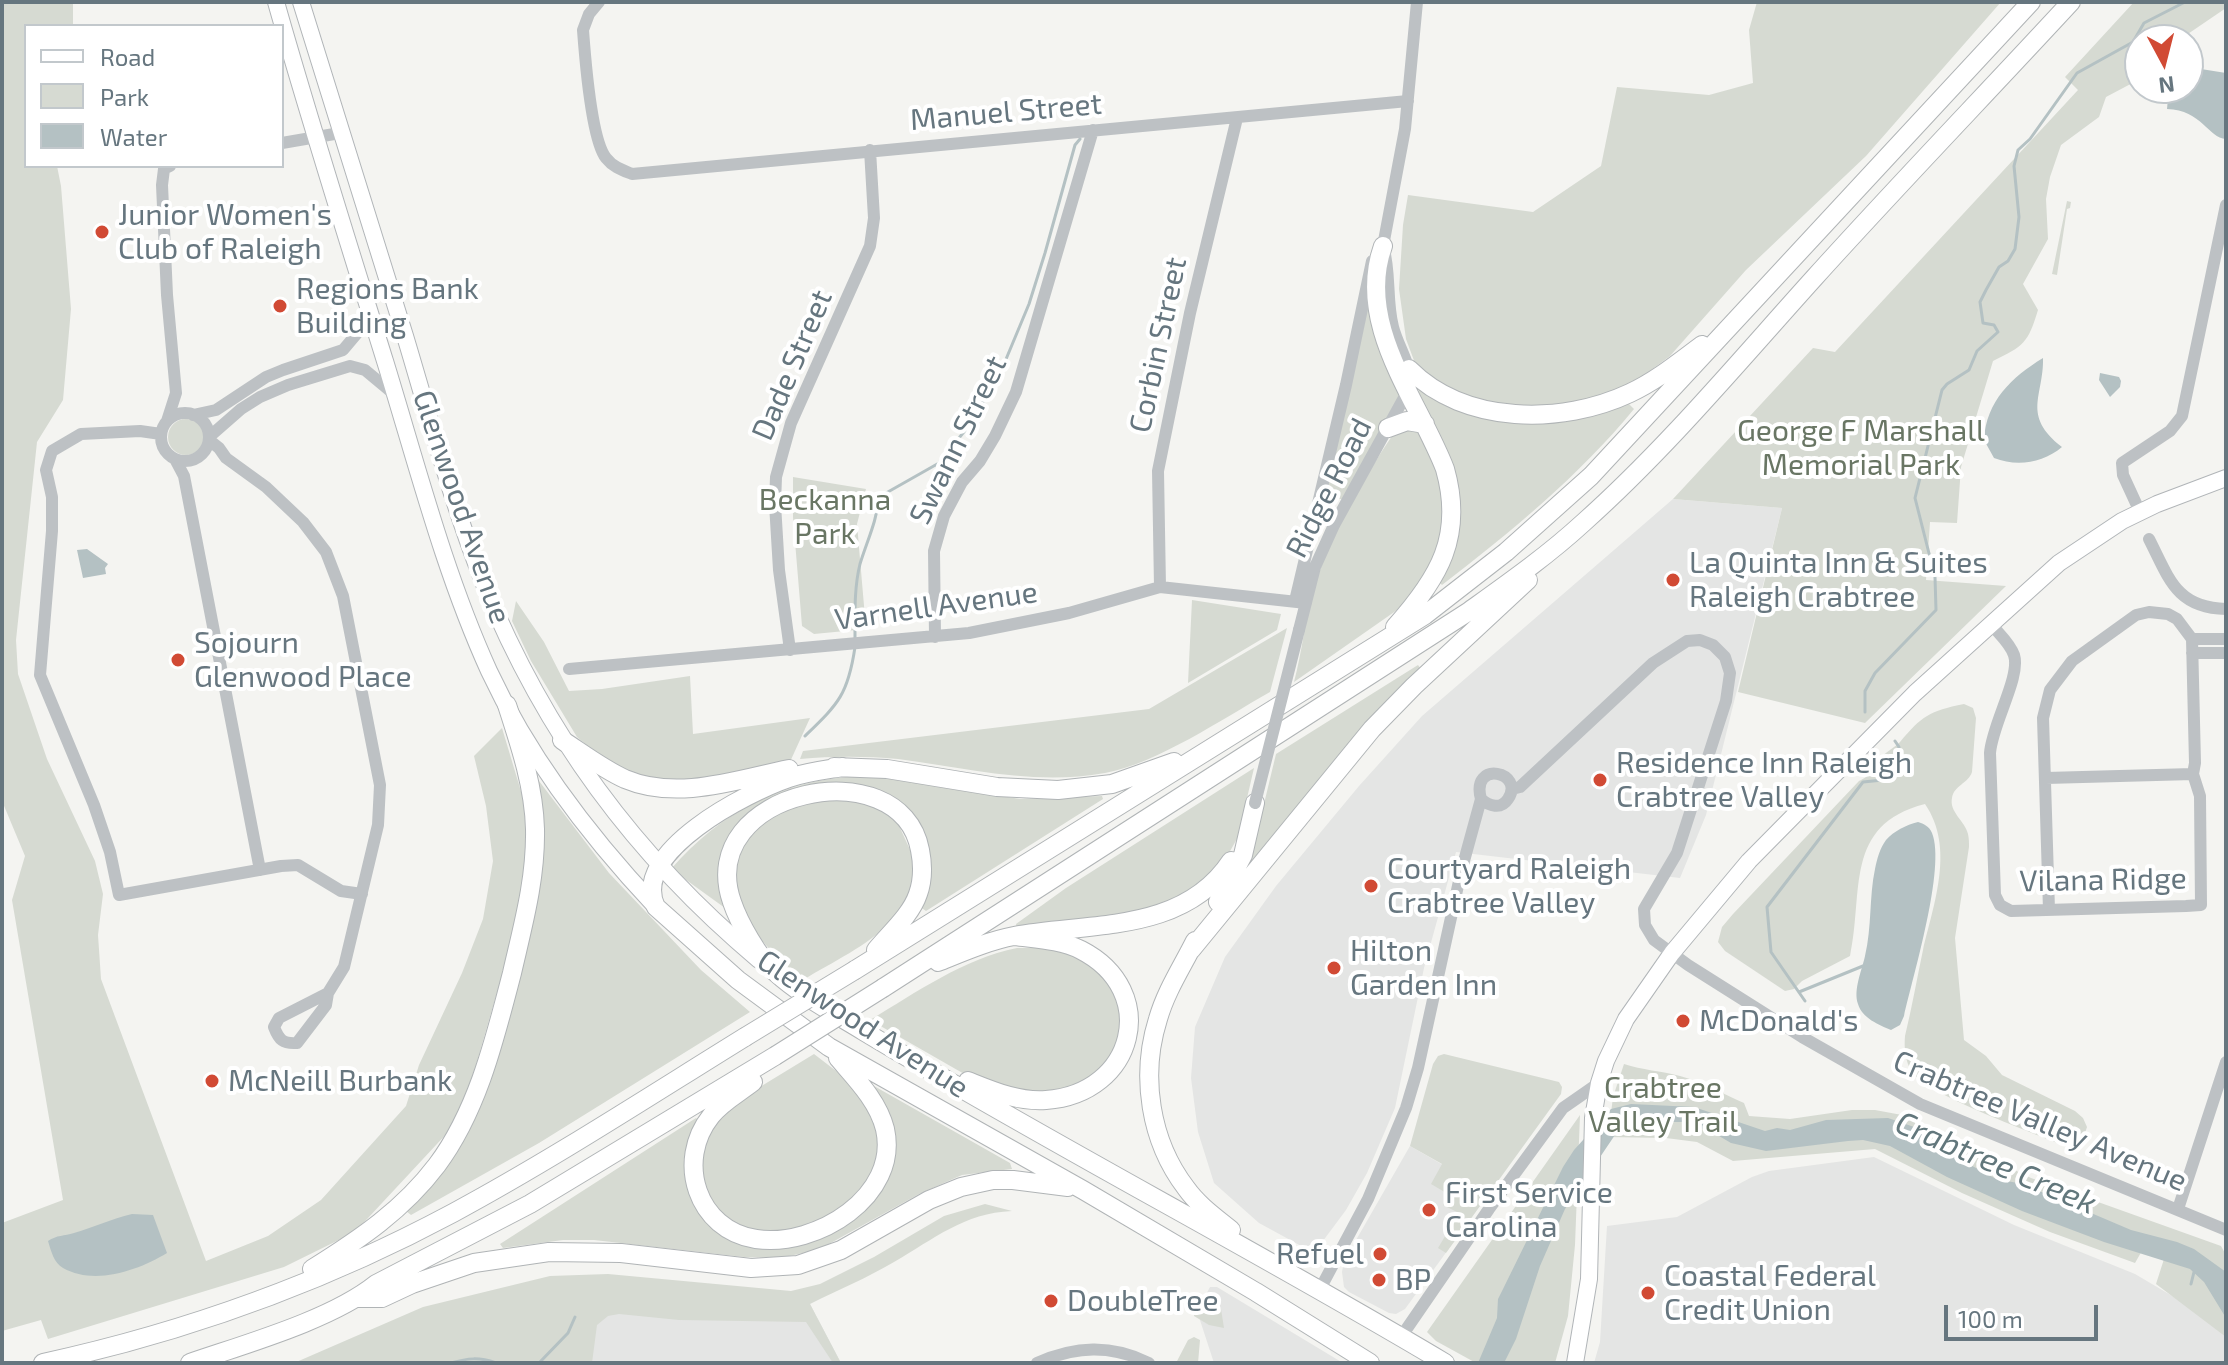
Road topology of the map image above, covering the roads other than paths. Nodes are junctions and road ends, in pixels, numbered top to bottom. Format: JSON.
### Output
{"nodes":[{"id":1,"x":276,"y":2,"type":"edge"},
{"id":2,"x":301,"y":2,"type":"edge"},
{"id":3,"x":599,"y":2,"type":"edge"},
{"id":4,"x":1417,"y":2,"type":"edge"},
{"id":5,"x":2031,"y":2,"type":"edge"},
{"id":6,"x":2071,"y":2,"type":"edge"},
{"id":7,"x":282,"y":24,"type":"edge"},
{"id":8,"x":284,"y":30,"type":"edge"},
{"id":9,"x":1408,"y":101,"type":"junction"},
{"id":10,"x":1237,"y":118,"type":"junction"},
{"id":11,"x":1093,"y":130,"type":"junction"},
{"id":12,"x":340,"y":133,"type":"junction"},
{"id":13,"x":314,"y":137,"type":"junction"},
{"id":14,"x":284,"y":143,"type":"edge"},
{"id":15,"x":870,"y":150,"type":"junction"},
{"id":16,"x":166,"y":168,"type":"edge"},
{"id":17,"x":2226,"y":205,"type":"edge"},
{"id":18,"x":1383,"y":246,"type":"junction"},
{"id":19,"x":370,"y":318,"type":"junction"},
{"id":20,"x":1733,"y":322,"type":"junction"},
{"id":21,"x":403,"y":328,"type":"junction"},
{"id":22,"x":377,"y":336,"type":"junction"},
{"id":23,"x":1409,"y":369,"type":"junction"},
{"id":24,"x":176,"y":393,"type":"junction"},
{"id":25,"x":1408,"y":393,"type":"junction"},
{"id":26,"x":395,"y":395,"type":"junction"},
{"id":27,"x":192,"y":414,"type":"junction"},
{"id":28,"x":167,"y":421,"type":"junction"},
{"id":29,"x":1425,"y":424,"type":"junction"},
{"id":30,"x":1388,"y":428,"type":"junction"},
{"id":31,"x":161,"y":434,"type":"junction"},
{"id":32,"x":209,"y":439,"type":"junction"},
{"id":33,"x":195,"y":458,"type":"junction"},
{"id":34,"x":226,"y":458,"type":"junction"},
{"id":35,"x":175,"y":459,"type":"junction"},
{"id":36,"x":2226,"y":466,"type":"edge"},
{"id":37,"x":184,"y":476,"type":"junction"},
{"id":38,"x":2226,"y":478,"type":"edge"},
{"id":39,"x":2203,"y":485,"type":"junction"},
{"id":40,"x":1319,"y":504,"type":"junction"},
{"id":41,"x":1340,"y":511,"type":"junction"},
{"id":42,"x":2140,"y":512,"type":"junction"},
{"id":43,"x":1580,"y":525,"type":"junction"},
{"id":44,"x":2149,"y":539,"type":"dead end"},
{"id":45,"x":1160,"y":587,"type":"junction"},
{"id":46,"x":2185,"y":599,"type":"junction"},
{"id":47,"x":1300,"y":602,"type":"junction"},
{"id":48,"x":2226,"y":609,"type":"edge"},
{"id":49,"x":2175,"y":617,"type":"junction"},
{"id":50,"x":1991,"y":624,"type":"junction"},
{"id":51,"x":935,"y":637,"type":"junction"},
{"id":52,"x":2226,"y":639,"type":"edge"},
{"id":53,"x":1379,"y":645,"type":"junction"},
{"id":54,"x":2192,"y":646,"type":"junction"},
{"id":55,"x":790,"y":650,"type":"junction"},
{"id":56,"x":2226,"y":653,"type":"edge"},
{"id":57,"x":569,"y":669,"type":"dead end"},
{"id":58,"x":507,"y":705,"type":"junction"},
{"id":59,"x":562,"y":740,"type":"junction"},
{"id":60,"x":1213,"y":748,"type":"junction"},
{"id":61,"x":843,"y":767,"type":"junction"},
{"id":62,"x":2193,"y":774,"type":"junction"},
{"id":63,"x":2046,"y":778,"type":"junction"},
{"id":64,"x":1512,"y":789,"type":"junction"},
{"id":65,"x":1481,"y":799,"type":"junction"},
{"id":66,"x":1255,"y":803,"type":"junction"},
{"id":67,"x":659,"y":866,"type":"junction"},
{"id":68,"x":260,"y":870,"type":"junction"},
{"id":69,"x":362,"y":894,"type":"junction"},
{"id":70,"x":656,"y":907,"type":"junction"},
{"id":71,"x":2049,"y":910,"type":"junction"},
{"id":72,"x":1015,"y":936,"type":"junction"},
{"id":73,"x":1191,"y":950,"type":"junction"},
{"id":74,"x":1672,"y":953,"type":"junction"},
{"id":75,"x":860,"y":967,"type":"junction"},
{"id":76,"x":773,"y":971,"type":"junction"},
{"id":77,"x":906,"y":975,"type":"junction"},
{"id":78,"x":328,"y":993,"type":"junction"},
{"id":79,"x":829,"y":1047,"type":"junction"},
{"id":80,"x":768,"y":1060,"type":"junction"},
{"id":81,"x":914,"y":1061,"type":"junction"},
{"id":82,"x":2226,"y":1062,"type":"edge"},
{"id":83,"x":1599,"y":1083,"type":"junction"},
{"id":84,"x":1083,"y":1190,"type":"junction"},
{"id":85,"x":2178,"y":1209,"type":"junction"},
{"id":86,"x":2226,"y":1230,"type":"edge"},
{"id":87,"x":1264,"y":1258,"type":"junction"},
{"id":88,"x":276,"y":1291,"type":"junction"},
{"id":89,"x":1319,"y":1291,"type":"junction"},
{"id":90,"x":358,"y":1298,"type":"junction"},
{"id":91,"x":1401,"y":1337,"type":"junction"},
{"id":92,"x":43,"y":1363,"type":"edge"},
{"id":93,"x":190,"y":1363,"type":"edge"},
{"id":94,"x":1037,"y":1363,"type":"edge"},
{"id":95,"x":1149,"y":1363,"type":"edge"},
{"id":96,"x":1370,"y":1363,"type":"edge"},
{"id":97,"x":1445,"y":1363,"type":"edge"},
{"id":98,"x":1575,"y":1363,"type":"edge"}],
"edges":[{"from":1,"to":7,"type":"main road","name":"Glenwood Avenue"},
{"from":2,"to":12,"type":"main road","name":"Glenwood Avenue"},
{"from":3,"to":15,"type":"street","name":"Manuel Street"},
{"from":4,"to":9,"type":"street","name":"Ridge Road"},
{"from":5,"to":20,"type":"highway"},
{"from":6,"to":43,"type":"highway"},
{"from":8,"to":13,"type":"main road","name":"Glenwood Avenue"},
{"from":9,"to":10,"type":"street","name":"Manuel Street"},
{"from":9,"to":18,"type":"street","name":"Ridge Road"},
{"from":10,"to":11,"type":"street","name":"Manuel Street"},
{"from":10,"to":45,"type":"street","name":"Corbin Street"},
{"from":11,"to":15,"type":"street","name":"Manuel Street"},
{"from":11,"to":51,"type":"street","name":"Swann Street"},
{"from":12,"to":13,"type":"street"},
{"from":12,"to":21,"type":"main road","name":"Glenwood Avenue"},
{"from":13,"to":14,"type":"street"},
{"from":13,"to":19,"type":"main road","name":"Glenwood Avenue"},
{"from":15,"to":55,"type":"street","name":"Dade Street"},
{"from":16,"to":24,"type":"street"},
{"from":17,"to":42,"type":"street"},
{"from":18,"to":23,"type":"street","name":"Ridge Road"},
{"from":18,"to":25,"type":"highway"},
{"from":18,"to":40,"type":"street","name":"Ridge Road"},
{"from":19,"to":22,"type":"main road","name":"Glenwood Avenue"},
{"from":19,"to":27,"type":"street"},
{"from":20,"to":23,"type":"highway"},
{"from":20,"to":53,"type":"highway"},
{"from":21,"to":22,"type":"main road"},
{"from":21,"to":59,"type":"main road","name":"Glenwood Avenue"},
{"from":22,"to":26,"type":"main road","name":"Glenwood Avenue"},
{"from":23,"to":25,"type":"street","name":"Ridge Road"},
{"from":24,"to":27,"type":"street"},
{"from":24,"to":28,"type":"street"},
{"from":25,"to":29,"type":"highway"},
{"from":25,"to":30,"type":"street","name":"Ridge Road"},
{"from":26,"to":32,"type":"street"},
{"from":26,"to":58,"type":"main road","name":"Glenwood Avenue"},
{"from":27,"to":28,"type":"street"},
{"from":27,"to":32,"type":"street"},
{"from":28,"to":31,"type":"street"},
{"from":29,"to":30,"type":"highway"},
{"from":29,"to":53,"type":"highway"},
{"from":30,"to":41,"type":"street","name":"Ridge Road"},
{"from":31,"to":35,"type":"street"},
{"from":31,"to":68,"type":"street"},
{"from":32,"to":33,"type":"street"},
{"from":32,"to":34,"type":"street"},
{"from":33,"to":34,"type":"street"},
{"from":33,"to":35,"type":"street"},
{"from":33,"to":37,"type":"street"},
{"from":34,"to":69,"type":"street"},
{"from":35,"to":37,"type":"street"},
{"from":36,"to":39,"type":"main road"},
{"from":37,"to":68,"type":"street"},
{"from":38,"to":39,"type":"main road"},
{"from":39,"to":42,"type":"main road"},
{"from":40,"to":41,"type":"street"},
{"from":40,"to":47,"type":"street","name":"Ridge Road"},
{"from":41,"to":47,"type":"street","name":"Ridge Road"},
{"from":42,"to":50,"type":"main road"},
{"from":43,"to":73,"type":"highway"},
{"from":43,"to":77,"type":"highway"},
{"from":44,"to":46,"type":"street"},
{"from":45,"to":47,"type":"street","name":"Varnell Avenue"},
{"from":45,"to":51,"type":"street","name":"Varnell Avenue"},
{"from":46,"to":48,"type":"street"},
{"from":46,"to":49,"type":"street"},
{"from":47,"to":66,"type":"street","name":"Ridge Road","bridge":true},
{"from":49,"to":54,"type":"street"},
{"from":49,"to":63,"type":"street"},
{"from":50,"to":71,"type":"street","name":"Vilana Ridge"},
{"from":50,"to":74,"type":"main road"},
{"from":51,"to":55,"type":"street","name":"Varnell Avenue"},
{"from":52,"to":54,"type":"street"},
{"from":53,"to":60,"type":"highway"},
{"from":54,"to":56,"type":"street"},
{"from":54,"to":62,"type":"street","name":"Vilana Ridge"},
{"from":55,"to":57,"type":"street","name":"Varnell Avenue"},
{"from":58,"to":70,"type":"main road","name":"Glenwood Avenue"},
{"from":58,"to":88,"type":"highway"},
{"from":59,"to":61,"type":"highway"},
{"from":59,"to":67,"type":"main road","name":"Glenwood Avenue"},
{"from":60,"to":61,"type":"highway"},
{"from":60,"to":75,"type":"highway"},
{"from":61,"to":67,"type":"highway"},
{"from":62,"to":63,"type":"street"},
{"from":62,"to":71,"type":"street","name":"Vilana Ridge"},
{"from":63,"to":71,"type":"street"},
{"from":64,"to":65,"type":"street"},
{"from":64,"to":65,"type":"street"},
{"from":64,"to":74,"type":"street","name":"Crabtree Valley Avenue"},
{"from":65,"to":89,"type":"street"},
{"from":66,"to":72,"type":"highway"},
{"from":66,"to":73,"type":"highway"},
{"from":67,"to":70,"type":"highway"},
{"from":67,"to":76,"type":"main road","name":"Glenwood Avenue"},
{"from":68,"to":69,"type":"street"},
{"from":69,"to":78,"type":"street"},
{"from":70,"to":79,"type":"highway","name":"Glenwood Avenue"},
{"from":72,"to":77,"type":"highway"},
{"from":72,"to":81,"type":"highway"},
{"from":73,"to":87,"type":"highway"},
{"from":74,"to":83,"type":"main road"},
{"from":74,"to":85,"type":"street","name":"Crabtree Valley Avenue"},
{"from":75,"to":76,"type":"highway"},
{"from":75,"to":88,"type":"highway","bridge":true},
{"from":76,"to":81,"type":"highway","name":"Glenwood Avenue"},
{"from":77,"to":80,"type":"highway","bridge":true},
{"from":78,"to":78,"type":"street"},
{"from":79,"to":80,"type":"highway"},
{"from":79,"to":84,"type":"highway","name":"Glenwood Avenue"},
{"from":80,"to":90,"type":"highway"},
{"from":81,"to":87,"type":"highway","name":"Glenwood Avenue"},
{"from":82,"to":85,"type":"street"},
{"from":83,"to":91,"type":"street"},
{"from":83,"to":98,"type":"main road"},
{"from":84,"to":90,"type":"highway"},
{"from":84,"to":96,"type":"highway","name":"Glenwood Avenue"},
{"from":85,"to":86,"type":"street","name":"Crabtree Valley Avenue"},
{"from":87,"to":89,"type":"highway","name":"Glenwood Avenue"},
{"from":88,"to":92,"type":"highway"},
{"from":89,"to":91,"type":"highway","name":"Glenwood Avenue"},
{"from":90,"to":93,"type":"highway"},
{"from":91,"to":97,"type":"highway","name":"Glenwood Avenue"},
{"from":94,"to":95,"type":"street"}]}
